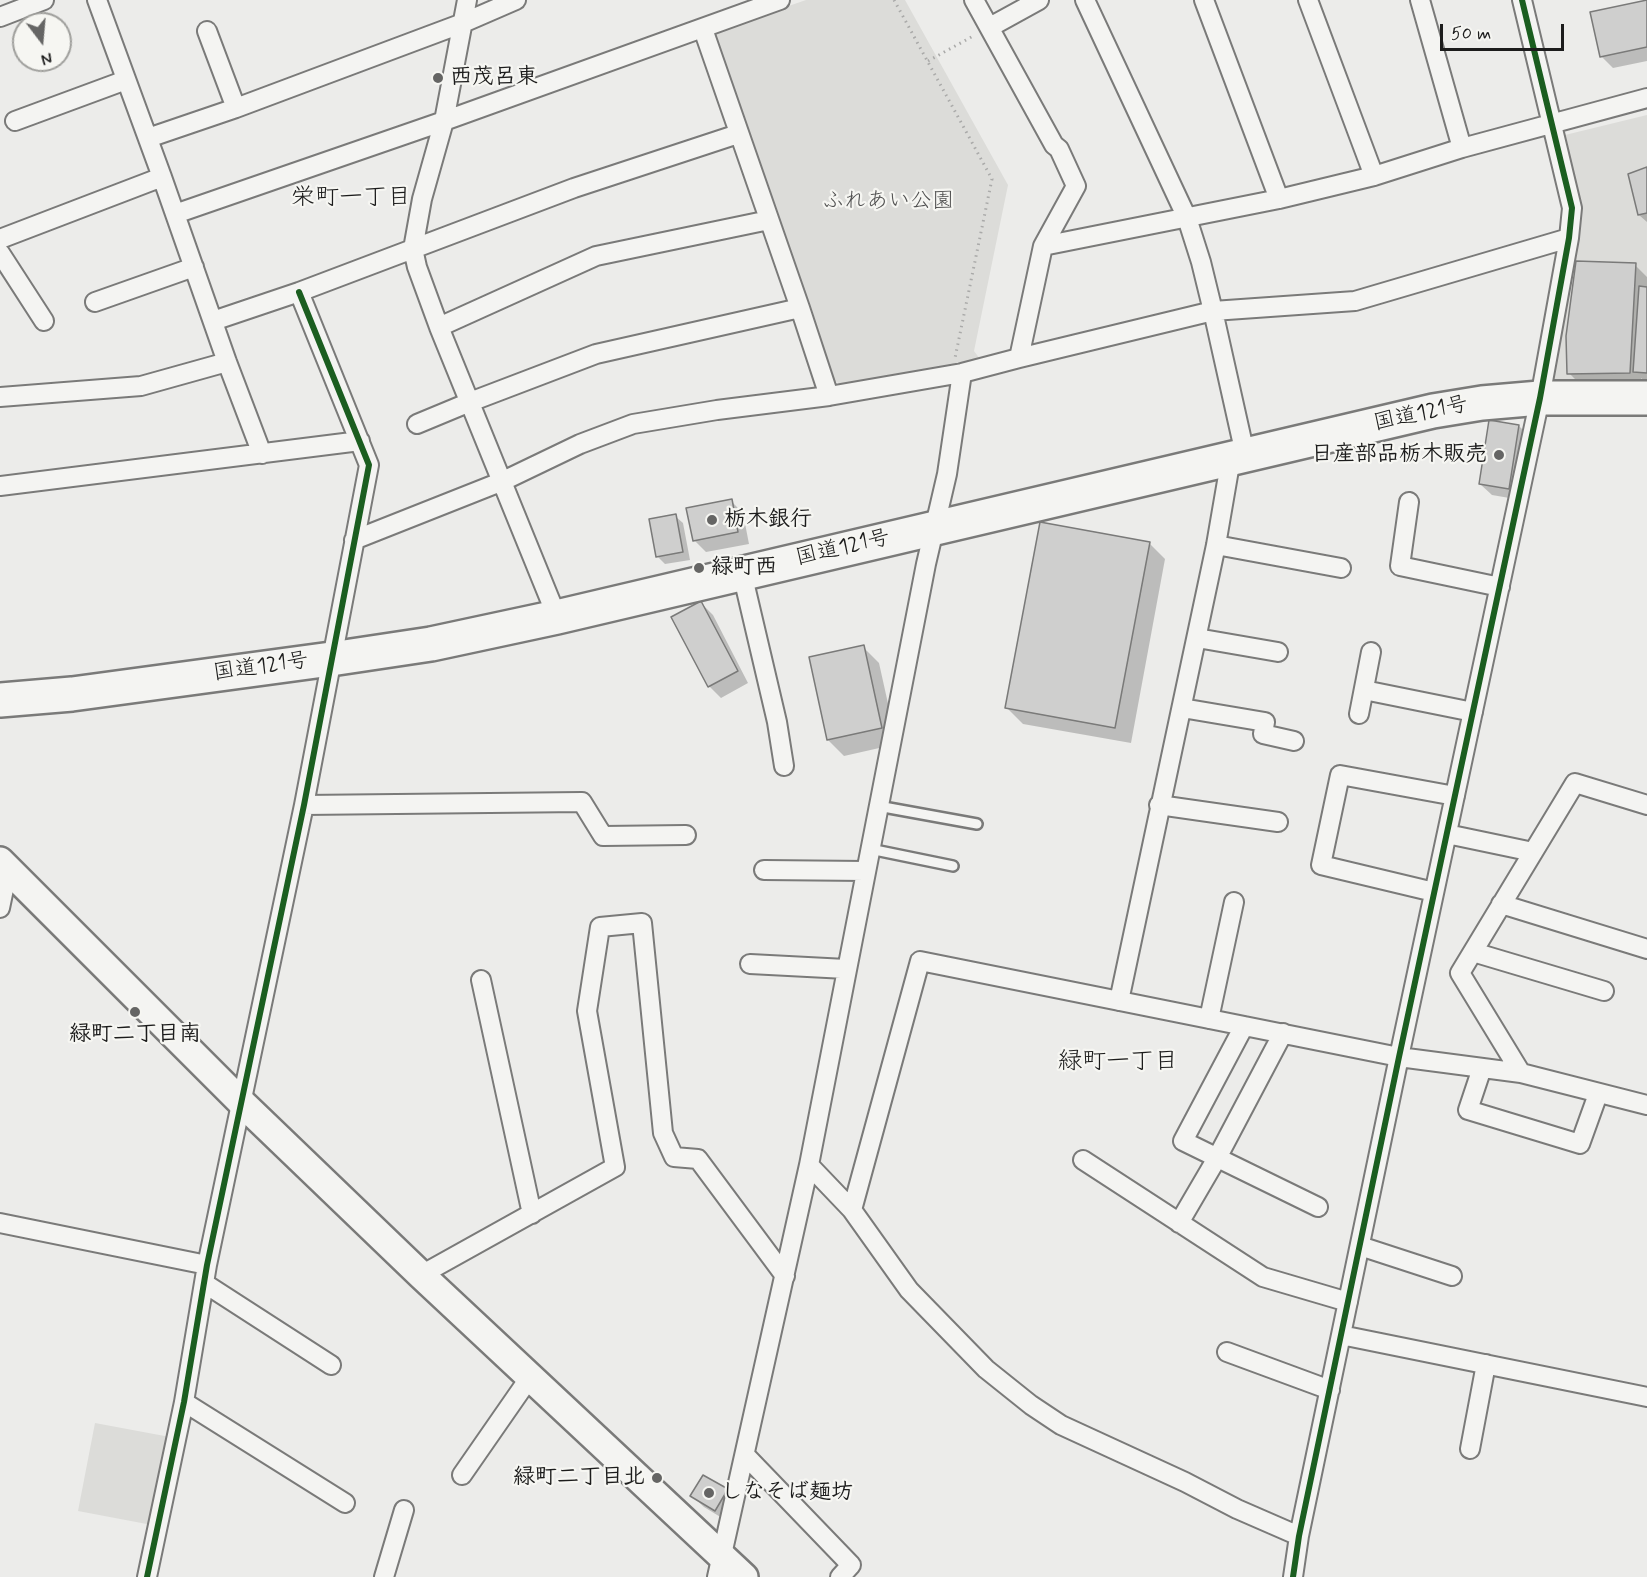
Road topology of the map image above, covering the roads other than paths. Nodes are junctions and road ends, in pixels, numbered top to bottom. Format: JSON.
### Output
{"nodes":[{"id":1,"x":44,"y":0,"type":"edge"},
{"id":2,"x":97,"y":0,"type":"edge"},
{"id":3,"x":468,"y":0,"type":"edge"},
{"id":4,"x":516,"y":0,"type":"edge"},
{"id":5,"x":780,"y":0,"type":"edge"},
{"id":6,"x":974,"y":0,"type":"edge"},
{"id":7,"x":1039,"y":0,"type":"edge"},
{"id":8,"x":1085,"y":0,"type":"edge"},
{"id":9,"x":1204,"y":0,"type":"edge"},
{"id":10,"x":1308,"y":0,"type":"edge"},
{"id":11,"x":1420,"y":0,"type":"edge"},
{"id":12,"x":1522,"y":0,"type":"edge"},
{"id":13,"x":0,"y":17,"type":"edge"},
{"id":14,"x":464,"y":23,"type":"junction"},
{"id":15,"x":990,"y":27,"type":"junction"},
{"id":16,"x":703,"y":29,"type":"junction"},
{"id":17,"x":207,"y":31,"type":"dead end"},
{"id":18,"x":126,"y":80,"type":"junction"},
{"id":19,"x":1647,"y":98,"type":"edge"},
{"id":20,"x":236,"y":108,"type":"junction"},
{"id":21,"x":15,"y":121,"type":"dead end"},
{"id":22,"x":444,"y":121,"type":"junction"},
{"id":23,"x":1552,"y":123,"type":"junction"},
{"id":24,"x":738,"y":134,"type":"junction"},
{"id":25,"x":148,"y":138,"type":"junction"},
{"id":26,"x":1462,"y":148,"type":"junction"},
{"id":27,"x":1374,"y":176,"type":"junction"},
{"id":28,"x":162,"y":177,"type":"junction"},
{"id":29,"x":1280,"y":199,"type":"junction"},
{"id":30,"x":176,"y":214,"type":"junction"},
{"id":31,"x":1187,"y":218,"type":"junction"},
{"id":32,"x":769,"y":220,"type":"junction"},
{"id":33,"x":2,"y":238,"type":"edge"},
{"id":34,"x":1569,"y":238,"type":"junction"},
{"id":35,"x":1043,"y":246,"type":"junction"},
{"id":36,"x":413,"y":249,"type":"junction"},
{"id":37,"x":194,"y":267,"type":"junction"},
{"id":38,"x":298,"y":292,"type":"junction"},
{"id":39,"x":95,"y":302,"type":"dead end"},
{"id":40,"x":800,"y":308,"type":"junction"},
{"id":41,"x":1213,"y":311,"type":"junction"},
{"id":42,"x":44,"y":321,"type":"dead end"},
{"id":43,"x":213,"y":321,"type":"junction"},
{"id":44,"x":439,"y":327,"type":"junction"},
{"id":45,"x":1019,"y":358,"type":"junction"},
{"id":46,"x":227,"y":362,"type":"junction"},
{"id":47,"x":958,"y":370,"type":"junction"},
{"id":48,"x":829,"y":396,"type":"junction"},
{"id":49,"x":0,"y":398,"type":"edge"},
{"id":50,"x":1540,"y":398,"type":"junction"},
{"id":51,"x":1647,"y":398,"type":"edge"},
{"id":52,"x":470,"y":402,"type":"junction"},
{"id":53,"x":417,"y":424,"type":"dead end"},
{"id":54,"x":360,"y":441,"type":"junction"},
{"id":55,"x":262,"y":454,"type":"junction"},
{"id":56,"x":1238,"y":456,"type":"junction"},
{"id":57,"x":502,"y":481,"type":"junction"},
{"id":58,"x":0,"y":486,"type":"edge"},
{"id":59,"x":1409,"y":502,"type":"dead end"},
{"id":60,"x":935,"y":528,"type":"junction"},
{"id":61,"x":354,"y":540,"type":"junction"},
{"id":62,"x":1216,"y":545,"type":"junction"},
{"id":63,"x":1341,"y":568,"type":"dead end"},
{"id":64,"x":742,"y":573,"type":"junction"},
{"id":65,"x":1500,"y":587,"type":"junction"},
{"id":66,"x":557,"y":617,"type":"junction"},
{"id":67,"x":1197,"y":638,"type":"junction"},
{"id":68,"x":1278,"y":652,"type":"dead end"},
{"id":69,"x":1371,"y":652,"type":"dead end"},
{"id":70,"x":331,"y":659,"type":"junction"},
{"id":71,"x":1364,"y":690,"type":"junction"},
{"id":72,"x":0,"y":700,"type":"edge"},
{"id":73,"x":1182,"y":708,"type":"junction"},
{"id":74,"x":1473,"y":712,"type":"junction"},
{"id":75,"x":1359,"y":714,"type":"dead end"},
{"id":76,"x":1294,"y":741,"type":"dead end"},
{"id":77,"x":784,"y":766,"type":"dead end"},
{"id":78,"x":1455,"y":796,"type":"junction"},
{"id":79,"x":304,"y":805,"type":"junction"},
{"id":80,"x":1160,"y":805,"type":"junction"},
{"id":81,"x":1647,"y":805,"type":"edge"},
{"id":82,"x":878,"y":806,"type":"junction"},
{"id":83,"x":1278,"y":822,"type":"dead end"},
{"id":84,"x":977,"y":824,"type":"dead end"},
{"id":85,"x":1447,"y":834,"type":"junction"},
{"id":86,"x":686,"y":835,"type":"dead end"},
{"id":87,"x":870,"y":849,"type":"junction"},
{"id":88,"x":1533,"y":852,"type":"junction"},
{"id":89,"x":4,"y":866,"type":"edge"},
{"id":90,"x":953,"y":866,"type":"dead end"},
{"id":91,"x":764,"y":870,"type":"dead end"},
{"id":92,"x":865,"y":871,"type":"junction"},
{"id":93,"x":1434,"y":892,"type":"junction"},
{"id":94,"x":1234,"y":902,"type":"dead end"},
{"id":95,"x":1501,"y":903,"type":"junction"},
{"id":96,"x":0,"y":908,"type":"edge"},
{"id":97,"x":1647,"y":949,"type":"edge"},
{"id":98,"x":1473,"y":952,"type":"junction"},
{"id":99,"x":750,"y":964,"type":"dead end"},
{"id":100,"x":846,"y":969,"type":"junction"},
{"id":101,"x":481,"y":980,"type":"dead end"},
{"id":102,"x":1604,"y":991,"type":"dead end"},
{"id":103,"x":1119,"y":1001,"type":"junction"},
{"id":104,"x":1209,"y":1019,"type":"junction"},
{"id":105,"x":1245,"y":1026,"type":"junction"},
{"id":106,"x":1283,"y":1033,"type":"junction"},
{"id":107,"x":1399,"y":1057,"type":"junction"},
{"id":108,"x":1482,"y":1068,"type":"junction"},
{"id":109,"x":1521,"y":1073,"type":"junction"},
{"id":110,"x":1598,"y":1094,"type":"junction"},
{"id":111,"x":241,"y":1102,"type":"junction"},
{"id":112,"x":1647,"y":1105,"type":"edge"},
{"id":113,"x":1217,"y":1158,"type":"junction"},
{"id":114,"x":1083,"y":1160,"type":"dead end"},
{"id":115,"x":808,"y":1164,"type":"junction"},
{"id":116,"x":1317,"y":1207,"type":"dead end"},
{"id":117,"x":852,"y":1210,"type":"junction"},
{"id":118,"x":532,"y":1214,"type":"junction"},
{"id":119,"x":0,"y":1223,"type":"edge"},
{"id":120,"x":1179,"y":1223,"type":"junction"},
{"id":121,"x":1360,"y":1246,"type":"junction"},
{"id":122,"x":205,"y":1274,"type":"junction"},
{"id":123,"x":420,"y":1275,"type":"junction"},
{"id":124,"x":785,"y":1276,"type":"junction"},
{"id":125,"x":1452,"y":1276,"type":"dead end"},
{"id":126,"x":1348,"y":1302,"type":"junction"},
{"id":127,"x":1341,"y":1335,"type":"junction"},
{"id":128,"x":1227,"y":1352,"type":"dead end"},
{"id":129,"x":1486,"y":1364,"type":"junction"},
{"id":130,"x":331,"y":1365,"type":"dead end"},
{"id":131,"x":530,"y":1377,"type":"junction"},
{"id":132,"x":1330,"y":1390,"type":"junction"},
{"id":133,"x":1647,"y":1397,"type":"edge"},
{"id":134,"x":184,"y":1402,"type":"junction"},
{"id":135,"x":1470,"y":1449,"type":"dead end"},
{"id":136,"x":745,"y":1455,"type":"junction"},
{"id":137,"x":462,"y":1475,"type":"dead end"},
{"id":138,"x":345,"y":1503,"type":"dead end"},
{"id":139,"x":404,"y":1510,"type":"dead end"},
{"id":140,"x":1299,"y":1536,"type":"junction"},
{"id":141,"x":719,"y":1567,"type":"edge"},
{"id":142,"x":147,"y":1577,"type":"edge"},
{"id":143,"x":384,"y":1577,"type":"edge"},
{"id":144,"x":744,"y":1577,"type":"edge"},
{"id":145,"x":840,"y":1577,"type":"edge"},
{"id":146,"x":1293,"y":1577,"type":"edge"}],
"edges":[{"from":1,"to":13,"type":"street"},
{"from":2,"to":18,"type":"street"},
{"from":3,"to":14,"type":"street"},
{"from":4,"to":14,"type":"street"},
{"from":5,"to":16,"type":"street"},
{"from":6,"to":15,"type":"street"},
{"from":7,"to":15,"type":"street"},
{"from":8,"to":31,"type":"street"},
{"from":9,"to":29,"type":"street"},
{"from":10,"to":27,"type":"street"},
{"from":11,"to":26,"type":"street"},
{"from":12,"to":23,"type":"street"},
{"from":14,"to":20,"type":"street"},
{"from":14,"to":22,"type":"street"},
{"from":15,"to":35,"type":"street"},
{"from":16,"to":22,"type":"street"},
{"from":16,"to":24,"type":"street"},
{"from":17,"to":20,"type":"street"},
{"from":18,"to":21,"type":"street"},
{"from":18,"to":25,"type":"street"},
{"from":19,"to":23,"type":"street"},
{"from":20,"to":25,"type":"street"},
{"from":22,"to":30,"type":"street"},
{"from":22,"to":36,"type":"street"},
{"from":23,"to":26,"type":"street"},
{"from":23,"to":34,"type":"street"},
{"from":24,"to":32,"type":"street"},
{"from":24,"to":36,"type":"street"},
{"from":25,"to":28,"type":"street"},
{"from":26,"to":27,"type":"street"},
{"from":27,"to":29,"type":"street"},
{"from":28,"to":30,"type":"street"},
{"from":28,"to":33,"type":"street"},
{"from":29,"to":31,"type":"street"},
{"from":30,"to":37,"type":"street"},
{"from":31,"to":35,"type":"street"},
{"from":31,"to":41,"type":"street"},
{"from":32,"to":40,"type":"street"},
{"from":32,"to":44,"type":"street"},
{"from":33,"to":42,"type":"street"},
{"from":34,"to":41,"type":"street"},
{"from":34,"to":50,"type":"street"},
{"from":35,"to":45,"type":"street"},
{"from":36,"to":38,"type":"street"},
{"from":36,"to":44,"type":"street"},
{"from":37,"to":39,"type":"street"},
{"from":37,"to":43,"type":"street"},
{"from":38,"to":43,"type":"street"},
{"from":38,"to":54,"type":"street"},
{"from":40,"to":48,"type":"street"},
{"from":40,"to":52,"type":"street"},
{"from":41,"to":45,"type":"street"},
{"from":41,"to":56,"type":"street"},
{"from":43,"to":46,"type":"street"},
{"from":44,"to":52,"type":"street"},
{"from":45,"to":47,"type":"street"},
{"from":46,"to":49,"type":"street"},
{"from":46,"to":55,"type":"street"},
{"from":47,"to":48,"type":"street"},
{"from":47,"to":60,"type":"street"},
{"from":48,"to":57,"type":"street"},
{"from":50,"to":51,"type":"highway","name":"国道121号"},
{"from":50,"to":56,"type":"highway","name":"国道121号"},
{"from":50,"to":65,"type":"street"},
{"from":52,"to":53,"type":"street"},
{"from":52,"to":57,"type":"street"},
{"from":54,"to":55,"type":"street"},
{"from":54,"to":61,"type":"street"},
{"from":55,"to":58,"type":"street"},
{"from":56,"to":60,"type":"highway","name":"国道121号"},
{"from":56,"to":62,"type":"street"},
{"from":57,"to":61,"type":"street"},
{"from":57,"to":66,"type":"street"},
{"from":59,"to":65,"type":"street"},
{"from":60,"to":64,"type":"highway","name":"国道121号"},
{"from":60,"to":82,"type":"street"},
{"from":61,"to":70,"type":"street"},
{"from":62,"to":63,"type":"street"},
{"from":62,"to":67,"type":"street"},
{"from":64,"to":66,"type":"highway","name":"国道121号"},
{"from":64,"to":77,"type":"street"},
{"from":65,"to":74,"type":"street"},
{"from":66,"to":70,"type":"highway","name":"国道121号"},
{"from":67,"to":68,"type":"street"},
{"from":67,"to":73,"type":"street"},
{"from":69,"to":71,"type":"street"},
{"from":70,"to":72,"type":"highway","name":"国道121号"},
{"from":70,"to":79,"type":"street"},
{"from":71,"to":74,"type":"street"},
{"from":71,"to":75,"type":"street"},
{"from":73,"to":76,"type":"street"},
{"from":73,"to":80,"type":"street"},
{"from":74,"to":78,"type":"street"},
{"from":78,"to":85,"type":"street"},
{"from":78,"to":93,"type":"street"},
{"from":79,"to":86,"type":"street"},
{"from":79,"to":111,"type":"street"},
{"from":80,"to":83,"type":"street"},
{"from":80,"to":103,"type":"street"},
{"from":81,"to":88,"type":"street"},
{"from":82,"to":84,"type":"lane"},
{"from":82,"to":87,"type":"street"},
{"from":85,"to":88,"type":"street"},
{"from":85,"to":93,"type":"street"},
{"from":87,"to":90,"type":"lane"},
{"from":87,"to":92,"type":"street"},
{"from":88,"to":95,"type":"street"},
{"from":89,"to":96,"type":"street"},
{"from":89,"to":111,"type":"street"},
{"from":91,"to":92,"type":"street"},
{"from":92,"to":100,"type":"street"},
{"from":93,"to":107,"type":"street"},
{"from":94,"to":104,"type":"street"},
{"from":95,"to":97,"type":"street"},
{"from":95,"to":98,"type":"street"},
{"from":98,"to":102,"type":"street"},
{"from":98,"to":109,"type":"street"},
{"from":99,"to":100,"type":"street"},
{"from":100,"to":115,"type":"street"},
{"from":101,"to":118,"type":"street"},
{"from":103,"to":104,"type":"street"},
{"from":103,"to":117,"type":"street"},
{"from":104,"to":105,"type":"street"},
{"from":105,"to":106,"type":"street"},
{"from":105,"to":113,"type":"street"},
{"from":106,"to":107,"type":"street"},
{"from":106,"to":113,"type":"street"},
{"from":107,"to":108,"type":"street"},
{"from":107,"to":121,"type":"street"},
{"from":108,"to":109,"type":"street"},
{"from":108,"to":110,"type":"street"},
{"from":109,"to":110,"type":"street"},
{"from":110,"to":112,"type":"street"},
{"from":111,"to":122,"type":"street"},
{"from":111,"to":123,"type":"street"},
{"from":113,"to":116,"type":"street"},
{"from":113,"to":120,"type":"street"},
{"from":114,"to":120,"type":"street"},
{"from":115,"to":117,"type":"street"},
{"from":115,"to":124,"type":"street"},
{"from":117,"to":140,"type":"street"},
{"from":118,"to":123,"type":"street"},
{"from":118,"to":124,"type":"street"},
{"from":119,"to":122,"type":"street"},
{"from":120,"to":126,"type":"street"},
{"from":121,"to":125,"type":"street"},
{"from":121,"to":126,"type":"street"},
{"from":122,"to":130,"type":"street"},
{"from":122,"to":134,"type":"street"},
{"from":123,"to":131,"type":"street"},
{"from":124,"to":136,"type":"street"},
{"from":126,"to":127,"type":"street"},
{"from":127,"to":129,"type":"street"},
{"from":127,"to":132,"type":"street"},
{"from":128,"to":132,"type":"street"},
{"from":129,"to":133,"type":"street"},
{"from":129,"to":135,"type":"street"},
{"from":131,"to":137,"type":"street"},
{"from":131,"to":141,"type":"street"},
{"from":132,"to":140,"type":"street"},
{"from":134,"to":138,"type":"street"},
{"from":134,"to":142,"type":"street"},
{"from":136,"to":141,"type":"street"},
{"from":136,"to":145,"type":"street"},
{"from":139,"to":143,"type":"street"},
{"from":140,"to":146,"type":"street"},
{"from":141,"to":144,"type":"street"}]}
